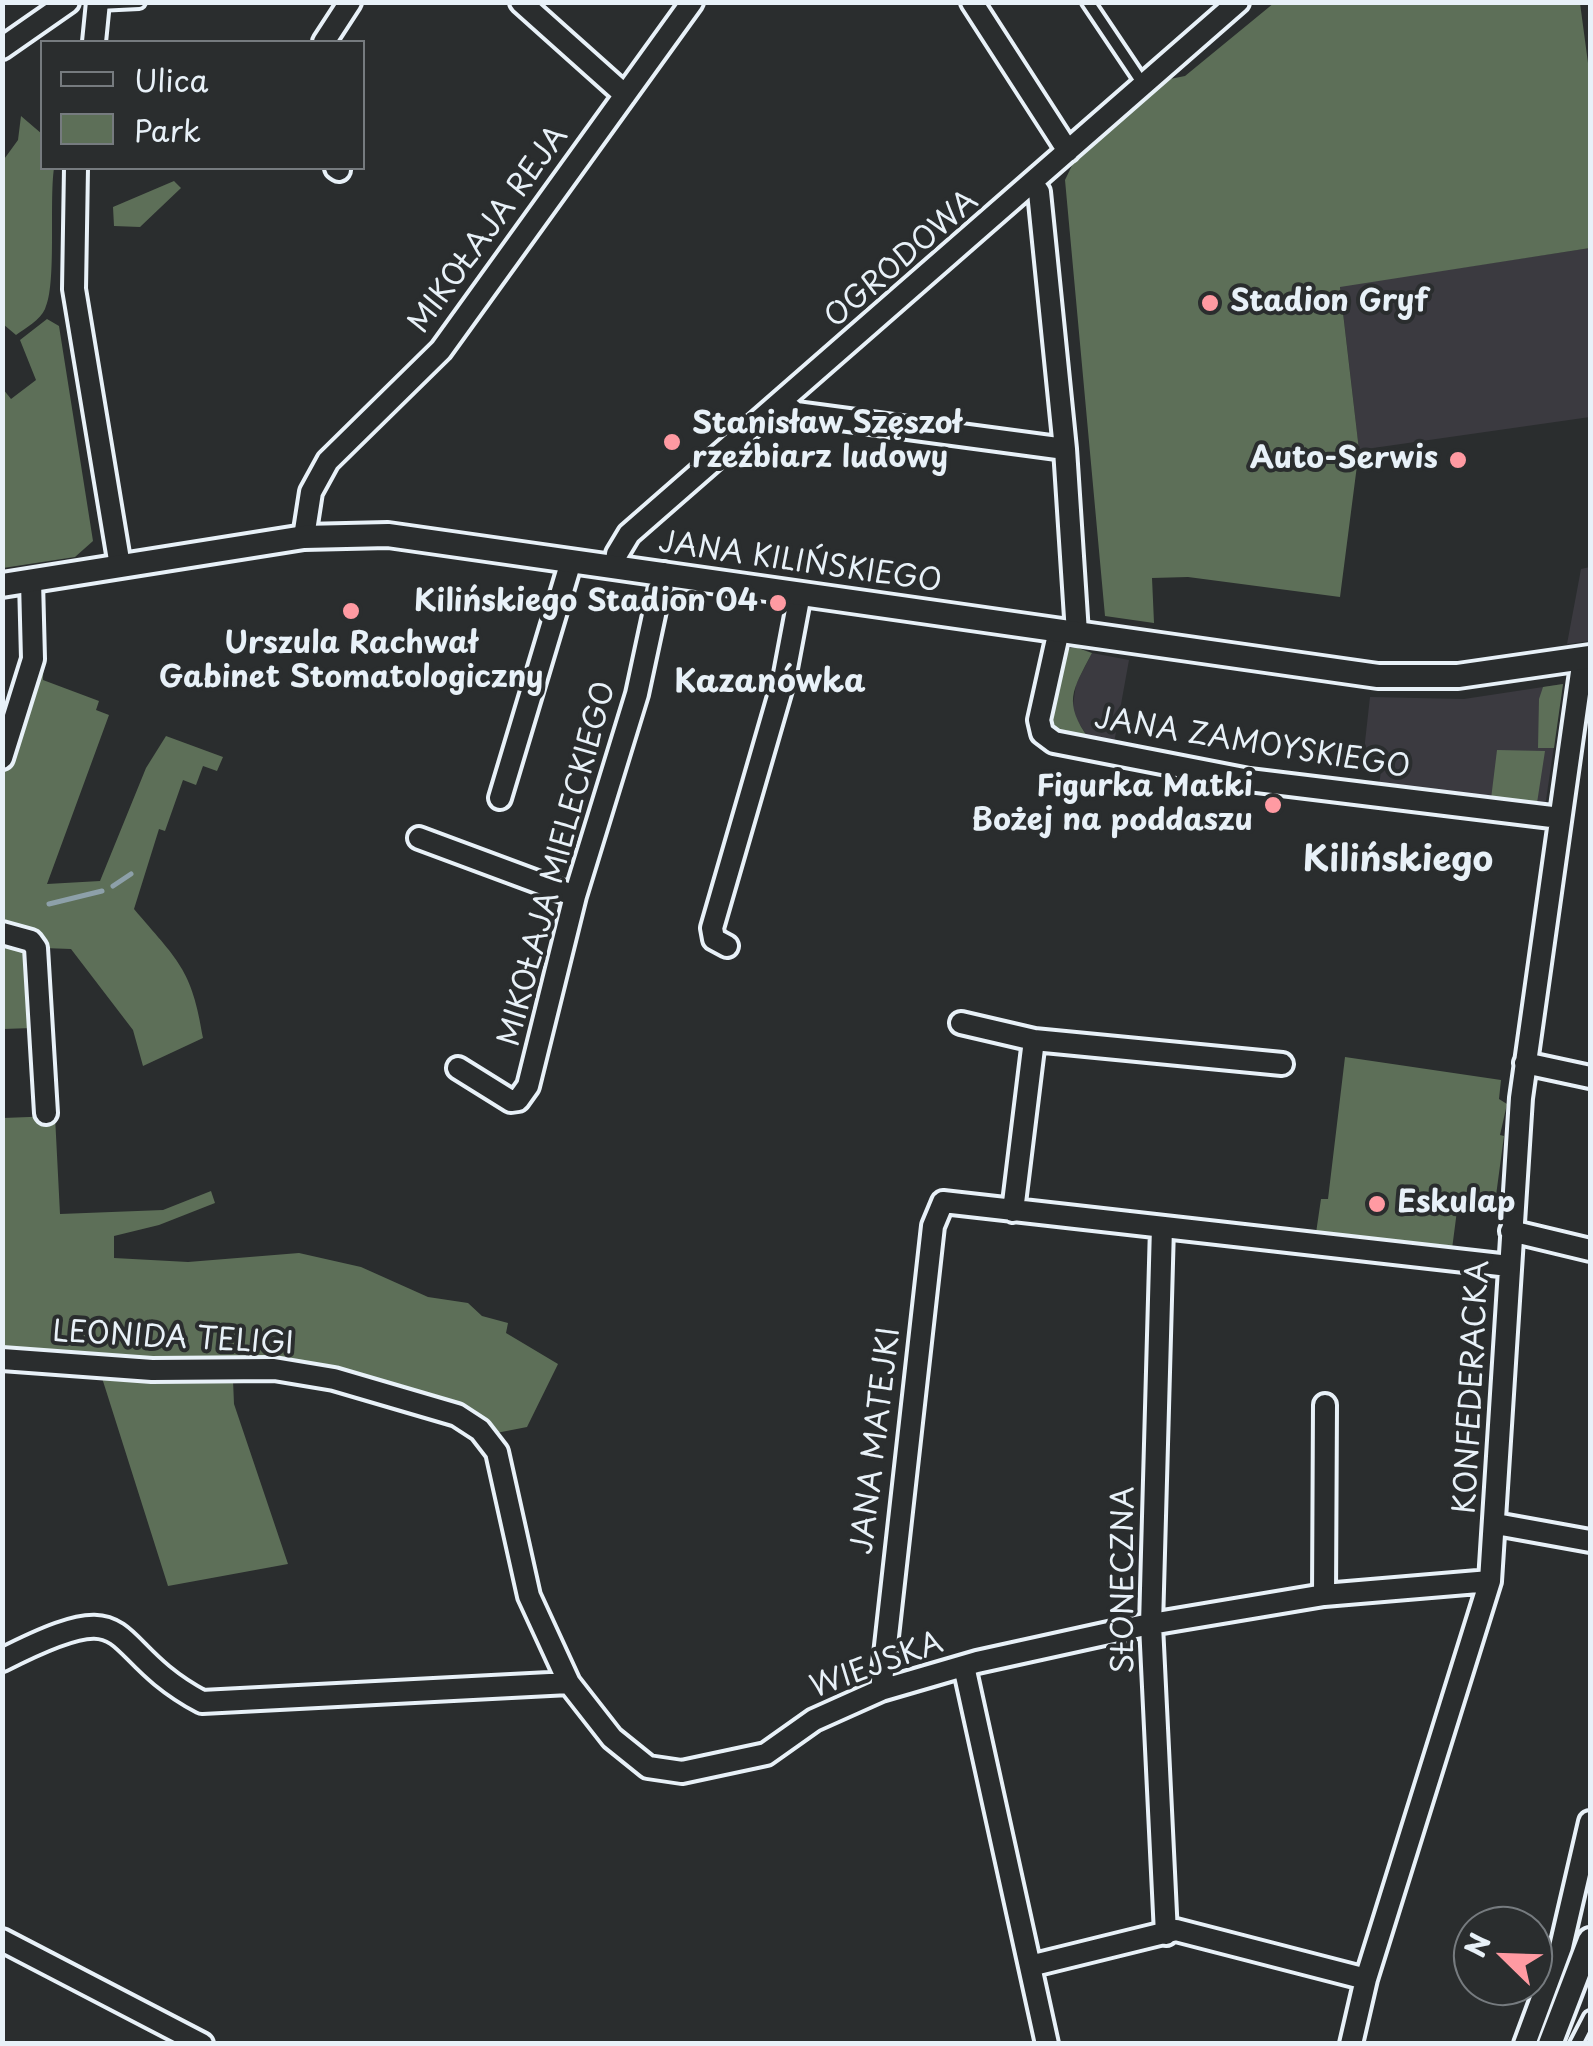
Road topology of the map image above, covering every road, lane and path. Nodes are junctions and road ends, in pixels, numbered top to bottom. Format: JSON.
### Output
{"nodes":[{"id":1,"x":88,"y":2,"type":"edge"},
{"id":2,"x":139,"y":2,"type":"edge"},
{"id":3,"x":350,"y":2,"type":"edge"},
{"id":4,"x":521,"y":2,"type":"edge"},
{"id":5,"x":692,"y":2,"type":"edge"},
{"id":6,"x":972,"y":2,"type":"edge"},
{"id":7,"x":1088,"y":2,"type":"edge"},
{"id":8,"x":1238,"y":2,"type":"edge"},
{"id":9,"x":98,"y":3,"type":"edge"},
{"id":10,"x":55,"y":5,"type":"edge"},
{"id":11,"x":94,"y":40,"type":"edge"},
{"id":12,"x":325,"y":40,"type":"edge"},
{"id":13,"x":2,"y":48,"type":"edge"},
{"id":14,"x":1144,"y":85,"type":"junction"},
{"id":15,"x":625,"y":95,"type":"junction"},
{"id":16,"x":1068,"y":151,"type":"junction"},
{"id":17,"x":76,"y":170,"type":"edge"},
{"id":18,"x":1034,"y":185,"type":"junction"},
{"id":19,"x":782,"y":402,"type":"junction"},
{"id":20,"x":1065,"y":449,"type":"junction"},
{"id":21,"x":304,"y":537,"type":"junction"},
{"id":22,"x":571,"y":561,"type":"junction"},
{"id":23,"x":120,"y":566,"type":"junction"},
{"id":24,"x":615,"y":567,"type":"junction"},
{"id":25,"x":663,"y":573,"type":"junction"},
{"id":26,"x":30,"y":581,"type":"junction"},
{"id":27,"x":2,"y":586,"type":"edge"},
{"id":28,"x":800,"y":594,"type":"junction"},
{"id":29,"x":1068,"y":631,"type":"junction"},
{"id":30,"x":1587,"y":658,"type":"edge"},
{"id":31,"x":2,"y":758,"type":"edge"},
{"id":32,"x":500,"y":798,"type":"dead end"},
{"id":33,"x":1560,"y":818,"type":"junction"},
{"id":34,"x":420,"y":838,"type":"dead end"},
{"id":35,"x":575,"y":896,"type":"junction"},
{"id":36,"x":2,"y":933,"type":"edge"},
{"id":37,"x":727,"y":946,"type":"dead end"},
{"id":38,"x":961,"y":1023,"type":"dead end"},
{"id":39,"x":1034,"y":1040,"type":"junction"},
{"id":40,"x":1526,"y":1063,"type":"junction"},
{"id":41,"x":1282,"y":1064,"type":"dead end"},
{"id":42,"x":458,"y":1068,"type":"dead end"},
{"id":43,"x":1590,"y":1077,"type":"edge"},
{"id":44,"x":46,"y":1113,"type":"dead end"},
{"id":45,"x":1013,"y":1211,"type":"junction"},
{"id":46,"x":1162,"y":1227,"type":"junction"},
{"id":47,"x":1511,"y":1231,"type":"junction"},
{"id":48,"x":1590,"y":1250,"type":"edge"},
{"id":49,"x":1509,"y":1266,"type":"junction"},
{"id":50,"x":2,"y":1359,"type":"edge"},
{"id":51,"x":1326,"y":1405,"type":"dead end"},
{"id":52,"x":1496,"y":1524,"type":"junction"},
{"id":53,"x":1590,"y":1541,"type":"edge"},
{"id":54,"x":1490,"y":1582,"type":"junction"},
{"id":55,"x":1324,"y":1595,"type":"junction"},
{"id":56,"x":1151,"y":1624,"type":"junction"},
{"id":57,"x":2,"y":1660,"type":"edge"},
{"id":58,"x":964,"y":1666,"type":"junction"},
{"id":59,"x":569,"y":1683,"type":"junction"},
{"id":60,"x":880,"y":1690,"type":"junction"},
{"id":61,"x":1590,"y":1822,"type":"edge"},
{"id":62,"x":1166,"y":1934,"type":"junction"},
{"id":63,"x":2,"y":1940,"type":"edge"},
{"id":64,"x":1590,"y":1940,"type":"edge"},
{"id":65,"x":1030,"y":1966,"type":"junction"},
{"id":66,"x":1366,"y":1979,"type":"junction"},
{"id":67,"x":1590,"y":2016,"type":"edge"},
{"id":68,"x":202,"y":2044,"type":"edge"},
{"id":69,"x":1047,"y":2044,"type":"edge"},
{"id":70,"x":1351,"y":2044,"type":"edge"},
{"id":71,"x":1526,"y":2044,"type":"edge"},
{"id":72,"x":1550,"y":2044,"type":"edge"},
{"id":73,"x":1576,"y":2044,"type":"edge"}],
"edges":[{"from":1,"to":9,"type":"street"},
{"from":2,"to":9,"type":"lane"},
{"from":3,"to":12,"type":"street"},
{"from":4,"to":15,"type":"street"},
{"from":5,"to":15,"type":"street","name":"MIKOŁAJA REJA"},
{"from":6,"to":16,"type":"street"},
{"from":7,"to":14,"type":"lane"},
{"from":8,"to":14,"type":"street","name":"OGRODOWA"},
{"from":9,"to":11,"type":"street"},
{"from":10,"to":13,"type":"street"},
{"from":14,"to":16,"type":"street","name":"OGRODOWA"},
{"from":15,"to":21,"type":"street","name":"MIKOŁAJA REJA"},
{"from":16,"to":18,"type":"street","name":"OGRODOWA"},
{"from":17,"to":23,"type":"street"},
{"from":18,"to":19,"type":"street","name":"OGRODOWA"},
{"from":18,"to":20,"type":"street"},
{"from":19,"to":20,"type":"street"},
{"from":19,"to":24,"type":"street","name":"OGRODOWA"},
{"from":20,"to":29,"type":"street"},
{"from":21,"to":22,"type":"street","name":"JANA KILIŃSKIEGO"},
{"from":21,"to":23,"type":"street","name":"JANA KILIŃSKIEGO"},
{"from":22,"to":24,"type":"street","name":"JANA KILIŃSKIEGO"},
{"from":22,"to":32,"type":"street"},
{"from":23,"to":26,"type":"street","name":"JANA KILIŃSKIEGO"},
{"from":24,"to":25,"type":"street","name":"JANA KILIŃSKIEGO"},
{"from":25,"to":28,"type":"street","name":"JANA KILIŃSKIEGO"},
{"from":25,"to":35,"type":"street","name":"MIKOŁAJA MIELECKIEGO"},
{"from":26,"to":27,"type":"street","name":"JANA KILIŃSKIEGO"},
{"from":26,"to":31,"type":"street"},
{"from":28,"to":29,"type":"street","name":"JANA KILIŃSKIEGO"},
{"from":28,"to":37,"type":"street"},
{"from":29,"to":30,"type":"street","name":"JANA KILIŃSKIEGO"},
{"from":29,"to":33,"type":"street","name":"JANA ZAMOYSKIEGO"},
{"from":30,"to":33,"type":"street","name":"KONFEDERACKA"},
{"from":33,"to":40,"type":"street","name":"KONFEDERACKA"},
{"from":34,"to":35,"type":"street"},
{"from":35,"to":42,"type":"street","name":"MIKOŁAJA MIELECKIEGO"},
{"from":36,"to":44,"type":"street"},
{"from":38,"to":39,"type":"street"},
{"from":39,"to":41,"type":"street"},
{"from":39,"to":45,"type":"street"},
{"from":40,"to":43,"type":"street"},
{"from":40,"to":47,"type":"street","name":"KONFEDERACKA"},
{"from":45,"to":46,"type":"street"},
{"from":45,"to":60,"type":"street","name":"JANA MATEJKI"},
{"from":46,"to":49,"type":"street"},
{"from":46,"to":56,"type":"street","name":"SŁONECZNA"},
{"from":47,"to":48,"type":"street"},
{"from":47,"to":49,"type":"street","name":"KONFEDERACKA"},
{"from":49,"to":52,"type":"street","name":"KONFEDERACKA"},
{"from":50,"to":59,"type":"street","name":"LEONIDA TELIGI"},
{"from":51,"to":55,"type":"street"},
{"from":52,"to":53,"type":"street"},
{"from":52,"to":54,"type":"street","name":"KONFEDERACKA"},
{"from":54,"to":55,"type":"street","name":"WIEJSKA"},
{"from":54,"to":66,"type":"street","name":"KONFEDERACKA"},
{"from":55,"to":56,"type":"street","name":"WIEJSKA"},
{"from":56,"to":58,"type":"street","name":"WIEJSKA"},
{"from":56,"to":62,"type":"street","name":"SŁONECZNA"},
{"from":57,"to":59,"type":"street"},
{"from":58,"to":60,"type":"street","name":"WIEJSKA"},
{"from":58,"to":65,"type":"street"},
{"from":59,"to":60,"type":"street","name":"WIEJSKA"},
{"from":61,"to":71,"type":"street"},
{"from":62,"to":65,"type":"street"},
{"from":62,"to":66,"type":"street"},
{"from":63,"to":68,"type":"street"},
{"from":64,"to":72,"type":"street"},
{"from":65,"to":69,"type":"street"},
{"from":66,"to":70,"type":"street","name":"KONFEDERACKA"},
{"from":67,"to":73,"type":"lane"}]}
